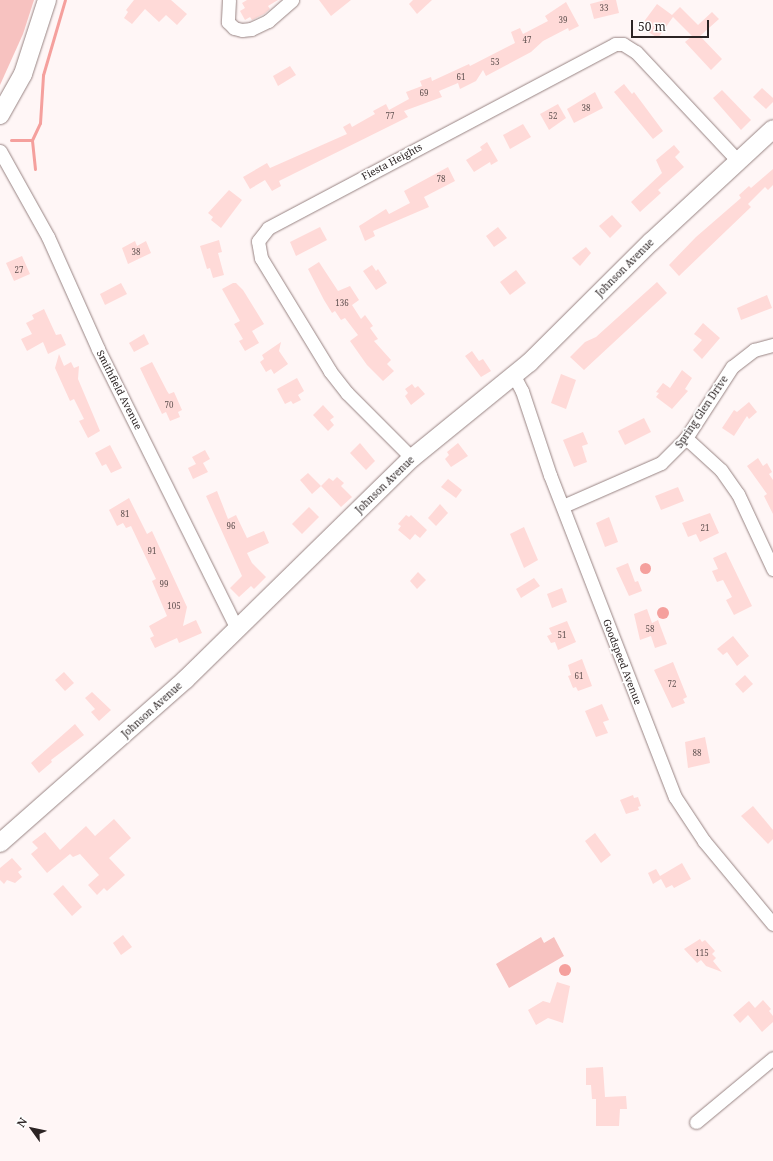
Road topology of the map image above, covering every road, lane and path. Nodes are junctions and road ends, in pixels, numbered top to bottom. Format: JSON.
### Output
{"nodes":[{"id":1,"x":47,"y":0,"type":"edge"},
{"id":2,"x":229,"y":0,"type":"edge"},
{"id":3,"x":292,"y":0,"type":"edge"},
{"id":4,"x":0,"y":114,"type":"edge"},
{"id":5,"x":773,"y":130,"type":"edge"},
{"id":6,"x":0,"y":151,"type":"edge"},
{"id":7,"x":738,"y":161,"type":"junction"},
{"id":8,"x":773,"y":345,"type":"edge"},
{"id":9,"x":514,"y":376,"type":"junction"},
{"id":10,"x":686,"y":438,"type":"junction"},
{"id":11,"x":412,"y":458,"type":"junction"},
{"id":12,"x":563,"y":506,"type":"junction"},
{"id":13,"x":773,"y":569,"type":"edge"},
{"id":14,"x":237,"y":629,"type":"junction"},
{"id":15,"x":0,"y":843,"type":"edge"},
{"id":16,"x":773,"y":924,"type":"edge"},
{"id":17,"x":773,"y":1058,"type":"edge"},
{"id":18,"x":696,"y":1122,"type":"dead end"}],
"edges":[{"from":1,"to":4,"type":"street"},
{"from":2,"to":3,"type":"street"},
{"from":5,"to":7,"type":"street","name":"Johnson Avenue"},
{"from":6,"to":14,"type":"street","name":"Smithfield Avenue"},
{"from":7,"to":9,"type":"street","name":"Johnson Avenue"},
{"from":7,"to":11,"type":"street","name":"Fiesta Heights"},
{"from":8,"to":10,"type":"street","name":"Spring Glen Drive"},
{"from":9,"to":11,"type":"street","name":"Johnson Avenue"},
{"from":9,"to":12,"type":"street","name":"Goodspeed Avenue"},
{"from":10,"to":12,"type":"street","name":"Spring Glen Drive"},
{"from":10,"to":13,"type":"street"},
{"from":11,"to":14,"type":"street","name":"Johnson Avenue"},
{"from":12,"to":16,"type":"street","name":"Goodspeed Avenue"},
{"from":14,"to":15,"type":"street","name":"Johnson Avenue"},
{"from":17,"to":18,"type":"street"}]}
